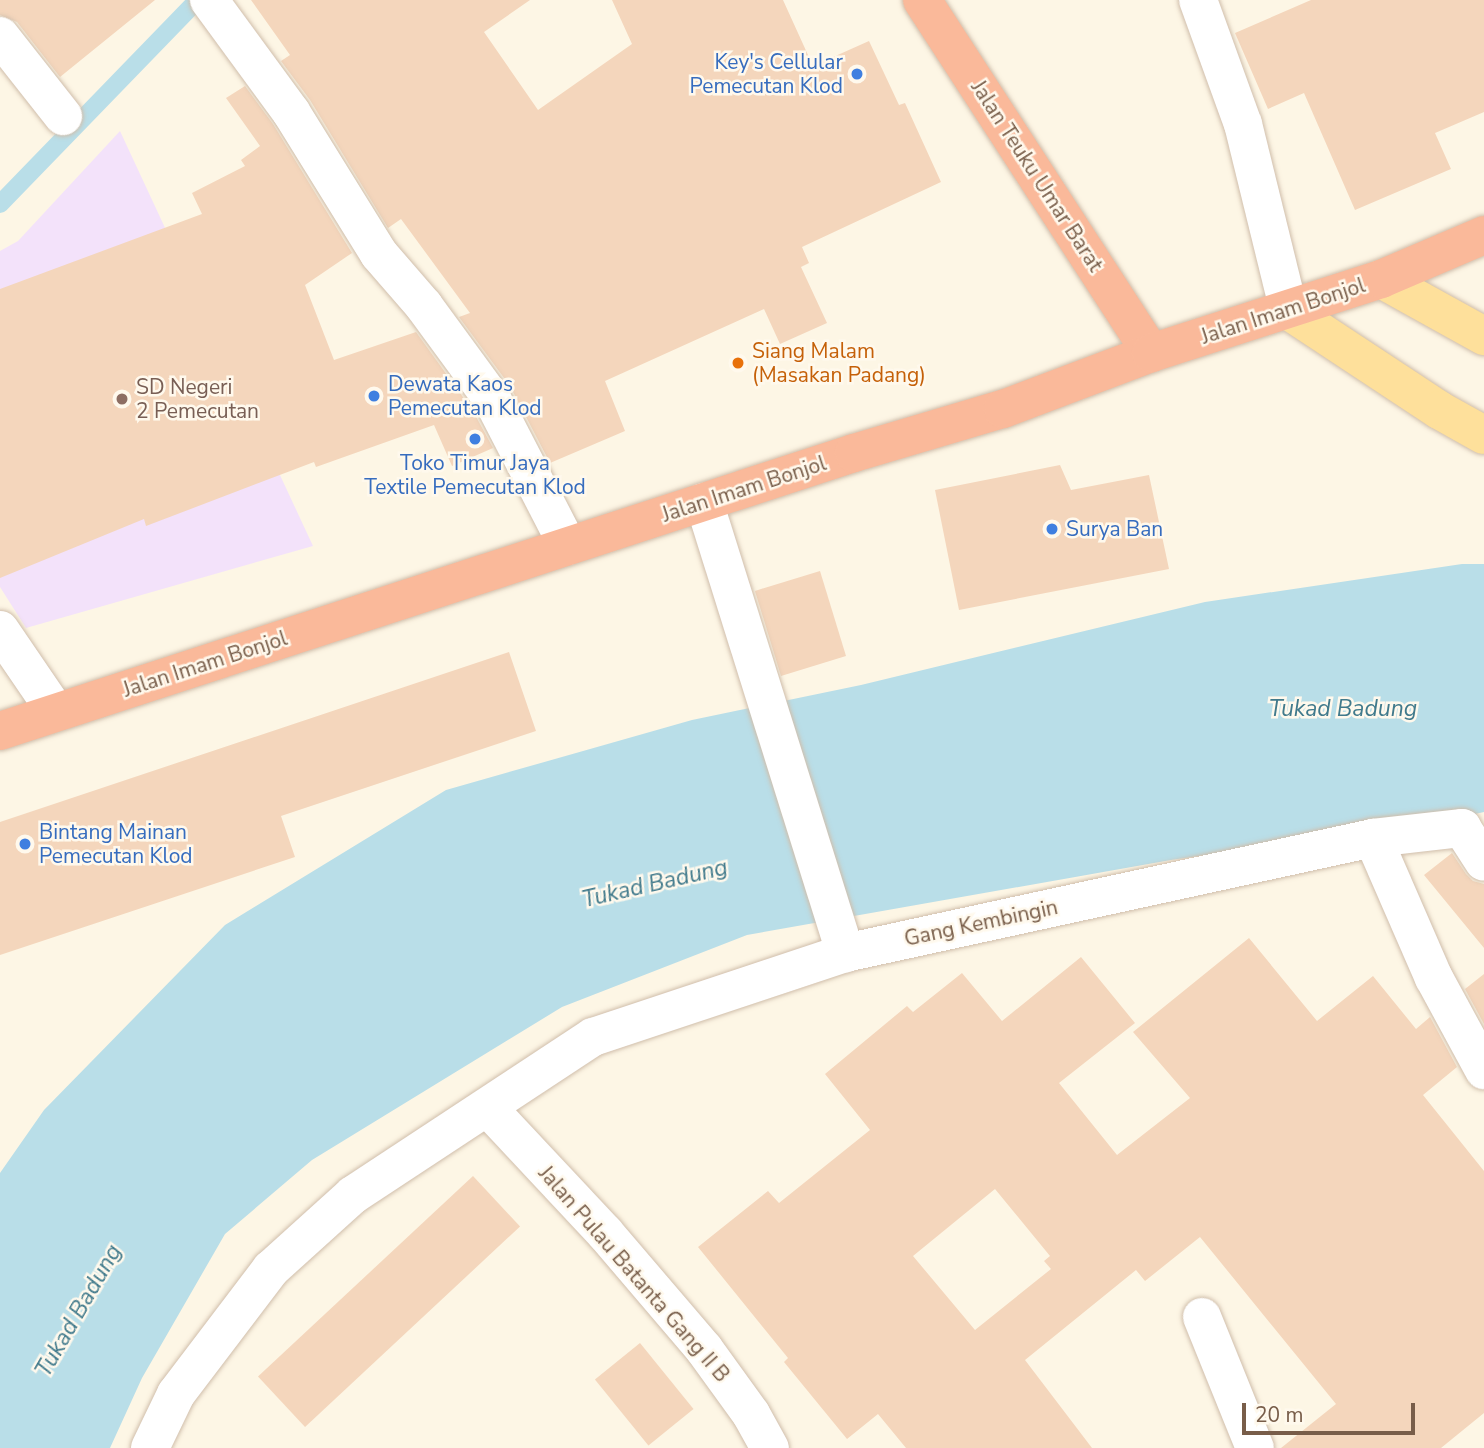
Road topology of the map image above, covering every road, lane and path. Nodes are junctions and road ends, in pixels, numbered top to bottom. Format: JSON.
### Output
{"nodes":[{"id":1,"x":922,"y":0,"type":"edge"},
{"id":2,"x":1198,"y":0,"type":"edge"},
{"id":3,"x":216,"y":10,"type":"edge"},
{"id":4,"x":0,"y":36,"type":"edge"},
{"id":5,"x":63,"y":116,"type":"dead end"},
{"id":6,"x":1484,"y":235,"type":"edge"},
{"id":7,"x":1381,"y":279,"type":"junction"},
{"id":8,"x":1289,"y":311,"type":"junction"},
{"id":9,"x":1484,"y":336,"type":"edge"},
{"id":10,"x":1151,"y":353,"type":"junction"},
{"id":11,"x":1484,"y":435,"type":"edge"},
{"id":12,"x":704,"y":502,"type":"junction"},
{"id":13,"x":568,"y":546,"type":"junction"},
{"id":14,"x":0,"y":630,"type":"edge"},
{"id":15,"x":56,"y":712,"type":"junction"},
{"id":16,"x":0,"y":731,"type":"edge"},
{"id":17,"x":1373,"y":838,"type":"junction"},
{"id":18,"x":1484,"y":862,"type":"edge"},
{"id":19,"x":843,"y":945,"type":"junction"},
{"id":20,"x":1484,"y":1070,"type":"edge"},
{"id":21,"x":488,"y":1108,"type":"junction"},
{"id":22,"x":1202,"y":1317,"type":"dead end"},
{"id":23,"x":150,"y":1448,"type":"edge"},
{"id":24,"x":770,"y":1448,"type":"edge"},
{"id":25,"x":1255,"y":1448,"type":"edge"}],
"edges":[{"from":1,"to":10,"type":"highway","name":"Jalan Teuku Umar Barat"},
{"from":2,"to":8,"type":"street"},
{"from":3,"to":13,"type":"street"},
{"from":4,"to":5,"type":"street"},
{"from":6,"to":7,"type":"highway","name":"Jalan Imam Bonjol"},
{"from":7,"to":8,"type":"highway","name":"Jalan Imam Bonjol"},
{"from":7,"to":9,"type":"main road"},
{"from":8,"to":10,"type":"highway","name":"Jalan Imam Bonjol"},
{"from":8,"to":11,"type":"main road"},
{"from":10,"to":12,"type":"highway","name":"Jalan Imam Bonjol"},
{"from":12,"to":13,"type":"highway","name":"Jalan Imam Bonjol"},
{"from":12,"to":19,"type":"street"},
{"from":13,"to":15,"type":"highway","name":"Jalan Imam Bonjol"},
{"from":14,"to":15,"type":"street"},
{"from":15,"to":16,"type":"highway","name":"Jalan Imam Bonjol"},
{"from":17,"to":18,"type":"street","name":"Gang Kembingin"},
{"from":17,"to":19,"type":"street","name":"Gang Kembingin"},
{"from":17,"to":20,"type":"street"},
{"from":19,"to":21,"type":"street","name":"Gang Kembingin"},
{"from":21,"to":23,"type":"street","name":"Gang Kembingin"},
{"from":21,"to":24,"type":"street","name":"Jalan Pulau Batanta Gang II B"},
{"from":22,"to":25,"type":"street"}]}
